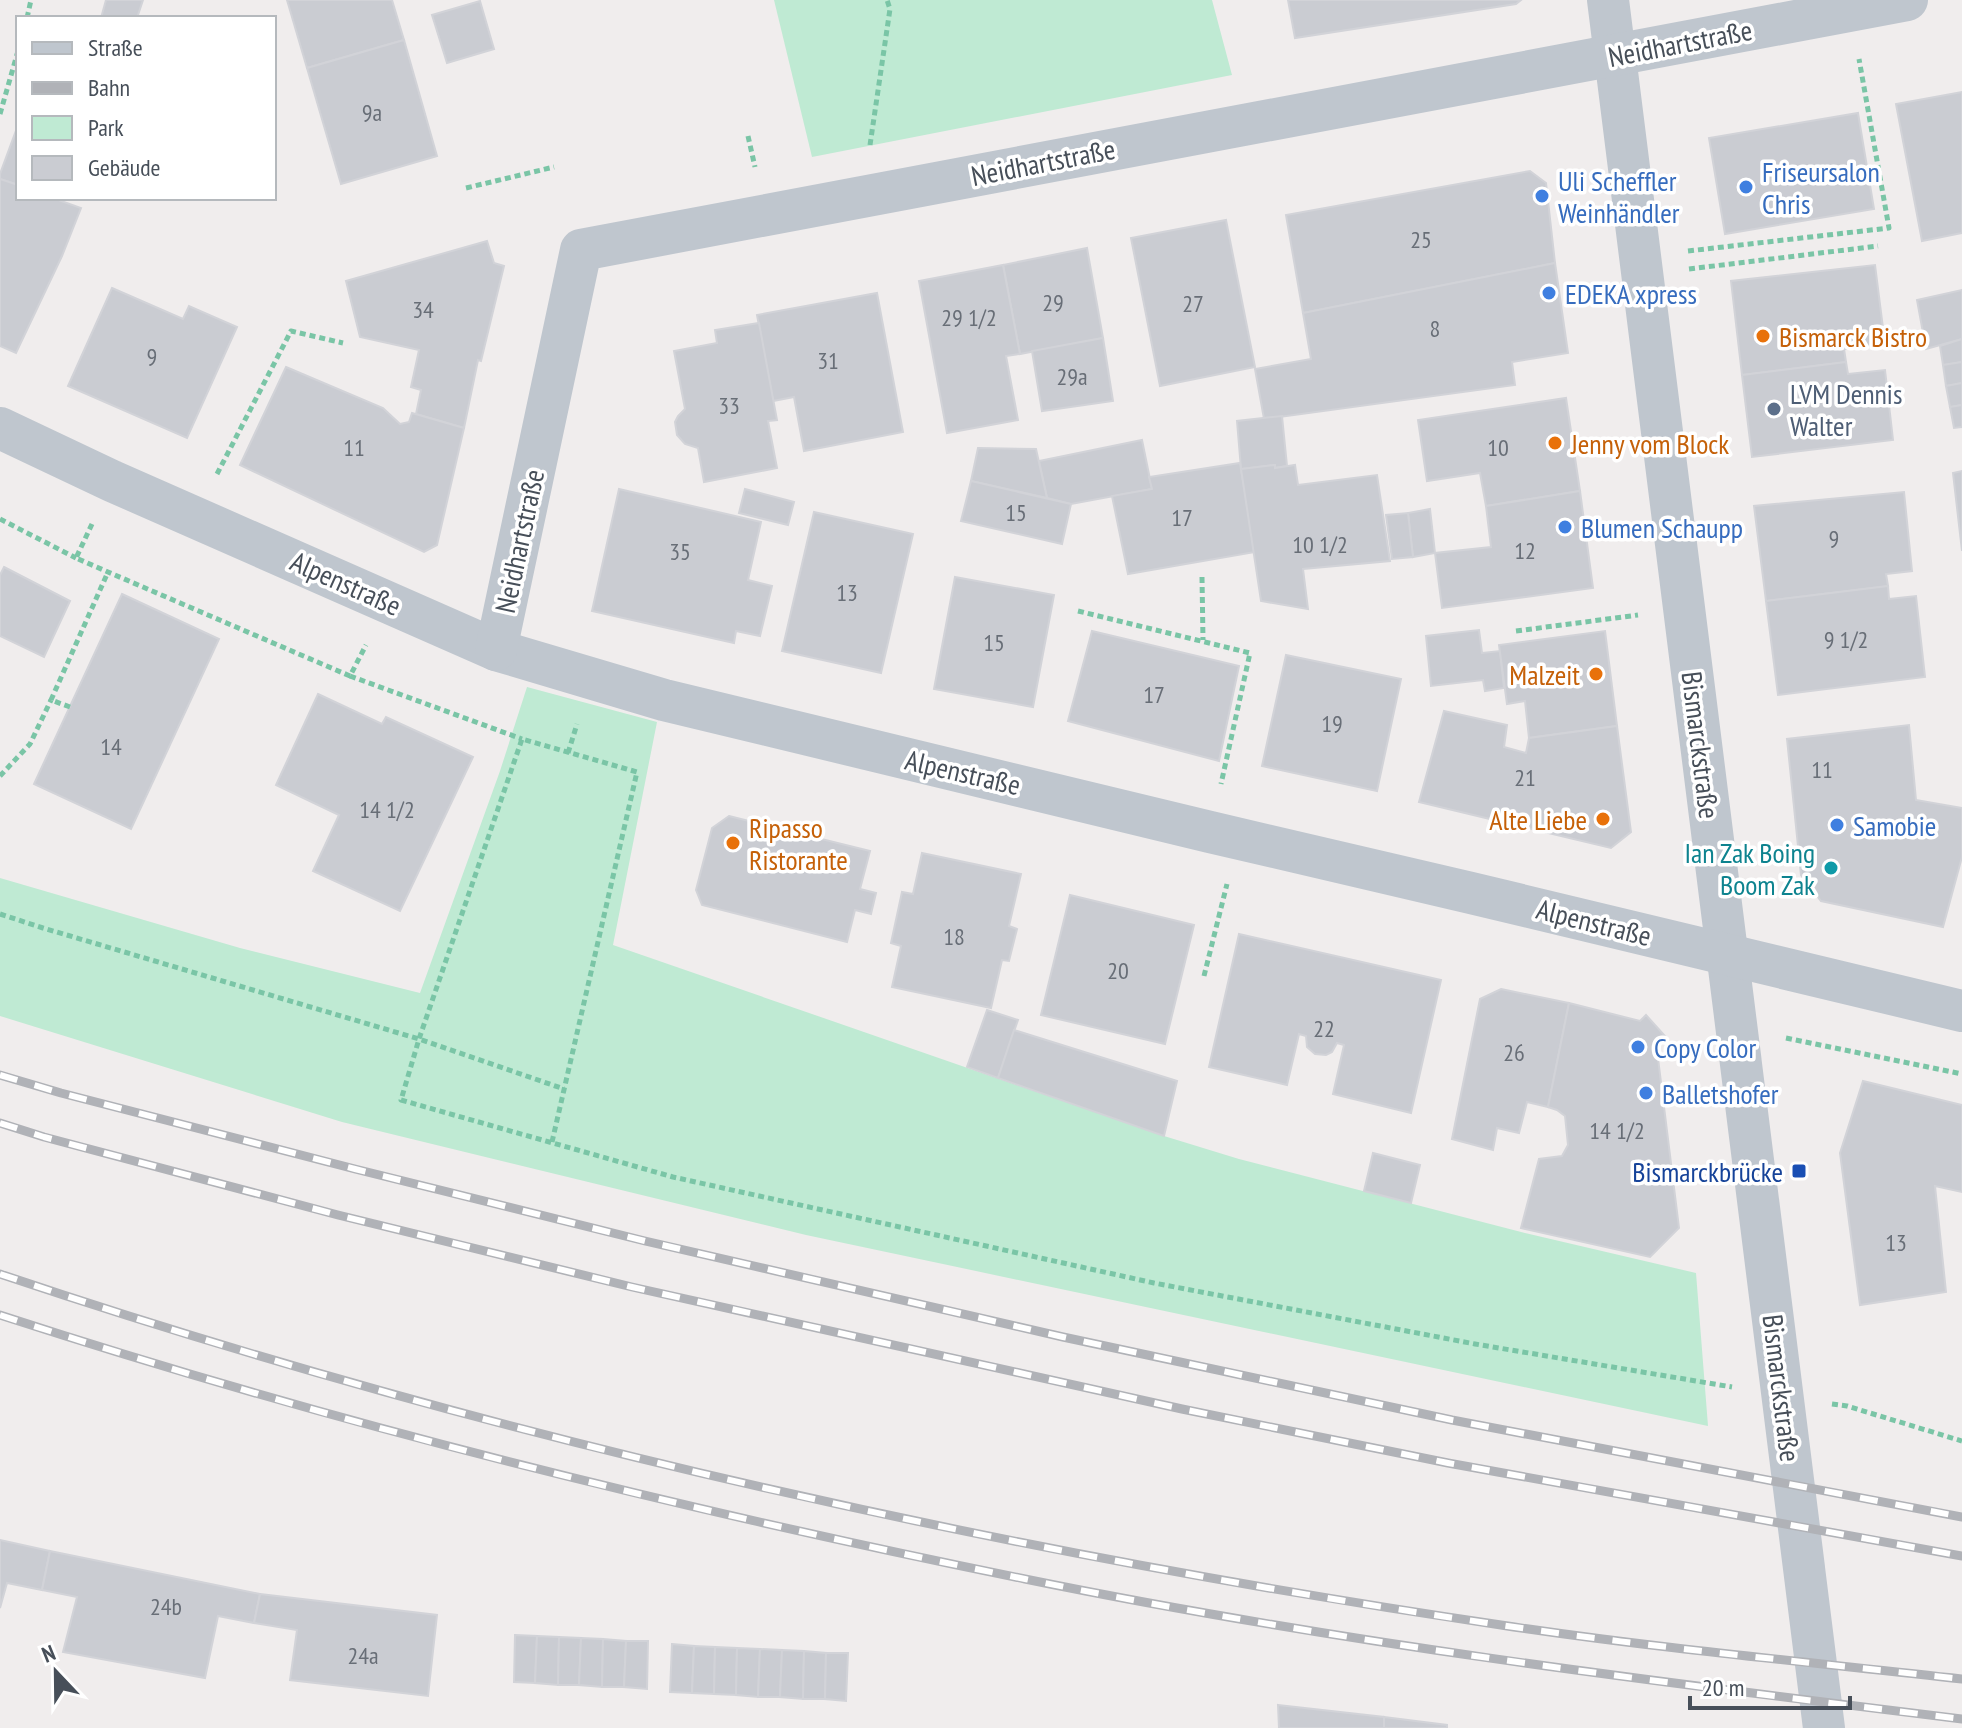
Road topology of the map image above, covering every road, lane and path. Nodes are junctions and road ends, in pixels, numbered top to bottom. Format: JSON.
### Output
{"nodes":[{"id":1,"x":887,"y":0,"type":"edge"},
{"id":2,"x":1608,"y":0,"type":"edge"},
{"id":3,"x":1907,"y":0,"type":"edge"},
{"id":4,"x":1851,"y":11,"type":"junction"},
{"id":5,"x":1615,"y":55,"type":"junction"},
{"id":6,"x":16,"y":58,"type":"edge"},
{"id":7,"x":0,"y":114,"type":"edge"},
{"id":8,"x":554,"y":167,"type":"dead end"},
{"id":9,"x":466,"y":188,"type":"dead end"},
{"id":10,"x":875,"y":194,"type":"junction"},
{"id":11,"x":1878,"y":246,"type":"dead end"},
{"id":12,"x":1641,"y":266,"type":"junction"},
{"id":13,"x":343,"y":343,"type":"dead end"},
{"id":14,"x":0,"y":428,"type":"edge"},
{"id":15,"x":112,"y":481,"type":"junction"},
{"id":16,"x":195,"y":517,"type":"junction"},
{"id":17,"x":0,"y":519,"type":"edge"},
{"id":18,"x":76,"y":558,"type":"junction"},
{"id":19,"x":108,"y":572,"type":"junction"},
{"id":20,"x":1202,"y":577,"type":"dead end"},
{"id":21,"x":389,"y":601,"type":"junction"},
{"id":22,"x":1684,"y":609,"type":"junction"},
{"id":23,"x":1078,"y":611,"type":"dead end"},
{"id":24,"x":1516,"y":631,"type":"dead end"},
{"id":25,"x":1203,"y":640,"type":"junction"},
{"id":26,"x":496,"y":650,"type":"junction"},
{"id":27,"x":350,"y":676,"type":"junction"},
{"id":28,"x":51,"y":700,"type":"junction"},
{"id":29,"x":70,"y":707,"type":"dead end"},
{"id":30,"x":522,"y":739,"type":"junction"},
{"id":31,"x":0,"y":776,"type":"edge"},
{"id":32,"x":1223,"y":835,"type":"junction"},
{"id":33,"x":0,"y":914,"type":"edge"},
{"id":34,"x":1728,"y":955,"type":"junction"},
{"id":35,"x":1204,"y":976,"type":"dead end"},
{"id":36,"x":1962,"y":1011,"type":"edge"},
{"id":37,"x":1773,"y":1035,"type":"dead end"},
{"id":38,"x":419,"y":1039,"type":"junction"},
{"id":39,"x":1962,"y":1074,"type":"edge"},
{"id":40,"x":564,"y":1089,"type":"junction"},
{"id":41,"x":552,"y":1142,"type":"junction"},
{"id":42,"x":1738,"y":1388,"type":"dead end"},
{"id":43,"x":1831,"y":1404,"type":"dead end"},
{"id":44,"x":1962,"y":1441,"type":"edge"},
{"id":45,"x":1824,"y":1728,"type":"edge"}],
"edges":[{"from":1,"to":10,"type":"path"},
{"from":2,"to":5,"type":"street","name":"Bismarckstraße"},
{"from":3,"to":4,"type":"street","name":"Neidhartstraße"},
{"from":4,"to":5,"type":"street","name":"Neidhartstraße"},
{"from":4,"to":12,"type":"path"},
{"from":5,"to":10,"type":"street","name":"Neidhartstraße"},
{"from":5,"to":12,"type":"street","name":"Bismarckstraße"},
{"from":6,"to":7,"type":"path"},
{"from":8,"to":9,"type":"path"},
{"from":10,"to":26,"type":"street","name":"Neidhartstraße"},
{"from":11,"to":12,"type":"path"},
{"from":12,"to":22,"type":"street","name":"Bismarckstraße"},
{"from":13,"to":16,"type":"path"},
{"from":14,"to":15,"type":"street","name":"Alpenstraße"},
{"from":15,"to":16,"type":"street","name":"Alpenstraße"},
{"from":15,"to":18,"type":"path"},
{"from":16,"to":21,"type":"street","name":"Alpenstraße"},
{"from":17,"to":18,"type":"path"},
{"from":18,"to":19,"type":"path"},
{"from":19,"to":27,"type":"path"},
{"from":19,"to":28,"type":"path"},
{"from":20,"to":25,"type":"path"},
{"from":21,"to":26,"type":"street","name":"Alpenstraße"},
{"from":21,"to":27,"type":"path"},
{"from":22,"to":24,"type":"path"},
{"from":22,"to":34,"type":"street","name":"Bismarckstraße"},
{"from":23,"to":25,"type":"path"},
{"from":25,"to":32,"type":"path"},
{"from":26,"to":32,"type":"street","name":"Alpenstraße"},
{"from":27,"to":30,"type":"path"},
{"from":28,"to":29,"type":"path"},
{"from":28,"to":31,"type":"path"},
{"from":30,"to":38,"type":"path"},
{"from":30,"to":40,"type":"path"},
{"from":32,"to":34,"type":"street","name":"Alpenstraße"},
{"from":32,"to":35,"type":"path"},
{"from":33,"to":38,"type":"path"},
{"from":34,"to":36,"type":"street","name":"Alpenstraße"},
{"from":34,"to":45,"type":"street","name":"Bismarckstraße"},
{"from":37,"to":39,"type":"path"},
{"from":38,"to":40,"type":"path"},
{"from":38,"to":41,"type":"path"},
{"from":40,"to":41,"type":"path"},
{"from":41,"to":42,"type":"path"},
{"from":43,"to":44,"type":"path"}]}
